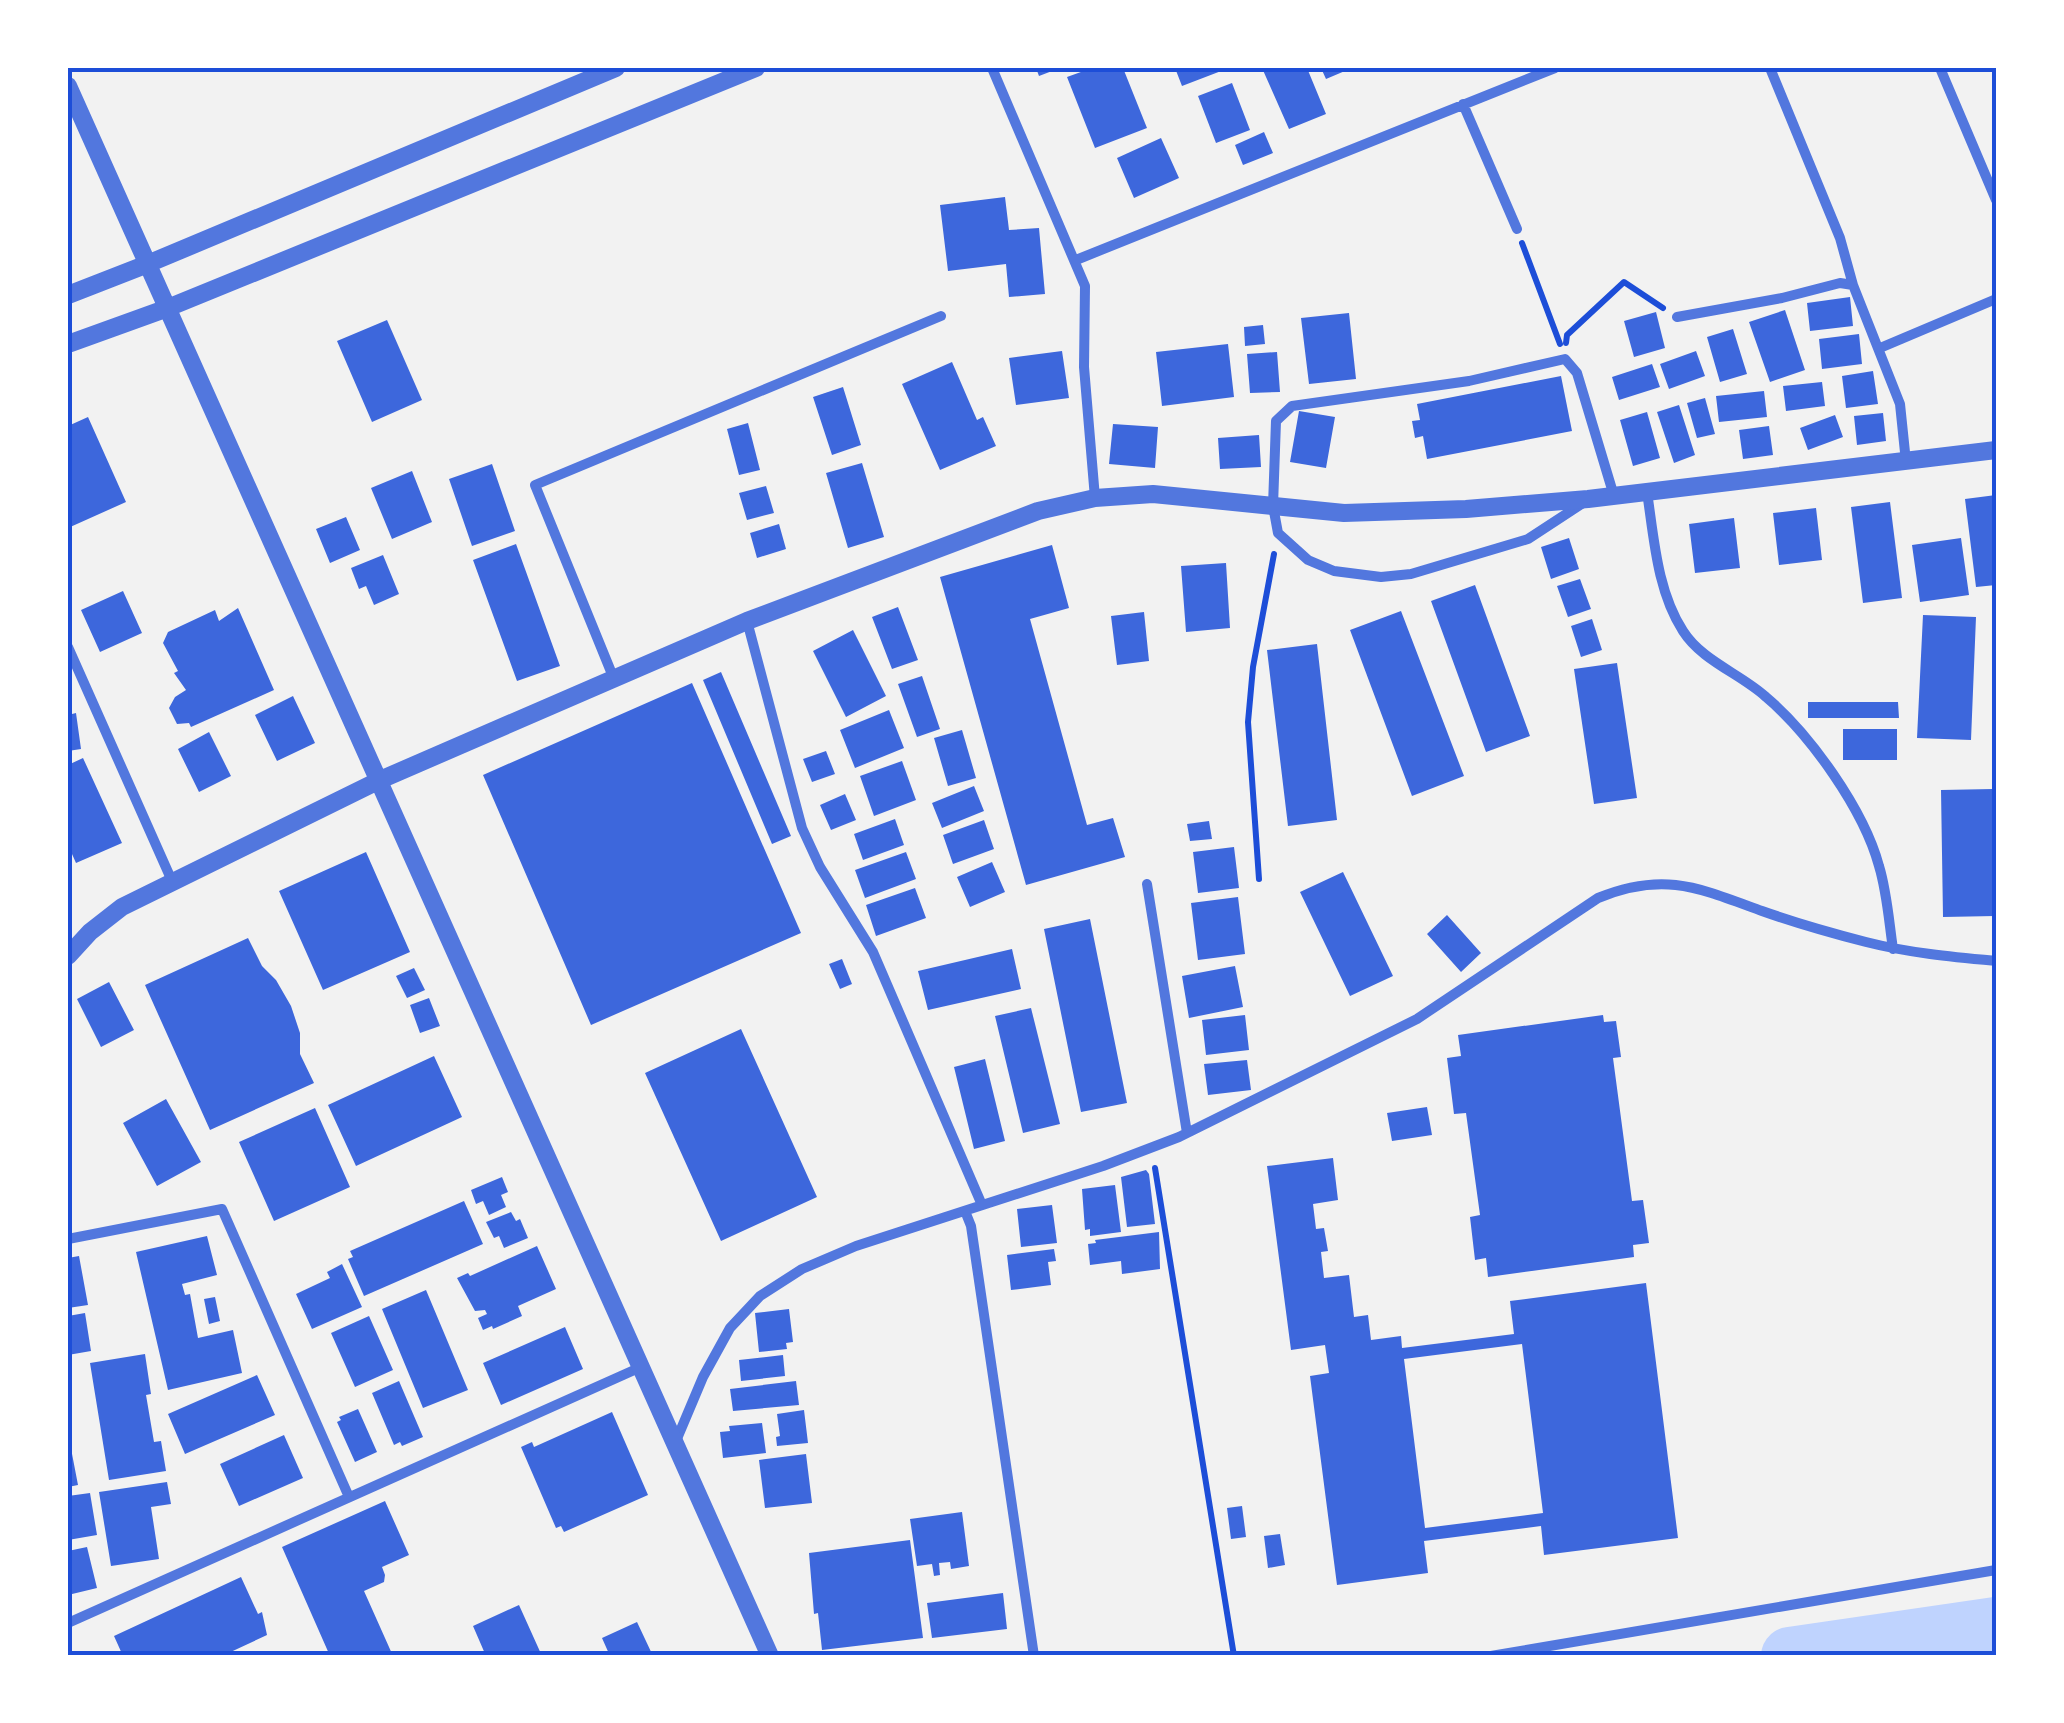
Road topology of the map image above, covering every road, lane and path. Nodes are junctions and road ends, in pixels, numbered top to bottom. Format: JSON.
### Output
{"nodes":[{"id":1,"x":616,"y":68,"type":"edge"},
{"id":2,"x":756,"y":68,"type":"edge"},
{"id":3,"x":992,"y":68,"type":"edge"},
{"id":4,"x":1554,"y":68,"type":"edge"},
{"id":5,"x":1770,"y":68,"type":"edge"},
{"id":6,"x":1940,"y":68,"type":"edge"},
{"id":7,"x":1526,"y":73,"type":"edge"},
{"id":8,"x":68,"y":86,"type":"edge"},
{"id":9,"x":1463,"y":104,"type":"junction"},
{"id":10,"x":1996,"y":200,"type":"edge"},
{"id":11,"x":1517,"y":229,"type":"joint"},
{"id":12,"x":1076,"y":260,"type":"junction"},
{"id":13,"x":145,"y":266,"type":"junction"},
{"id":14,"x":1853,"y":286,"type":"junction"},
{"id":15,"x":68,"y":294,"type":"edge"},
{"id":16,"x":1996,"y":299,"type":"edge"},
{"id":17,"x":165,"y":309,"type":"junction"},
{"id":18,"x":941,"y":316,"type":"dead end"},
{"id":19,"x":1677,"y":317,"type":"joint"},
{"id":20,"x":68,"y":344,"type":"edge"},
{"id":21,"x":1880,"y":348,"type":"junction"},
{"id":22,"x":1565,"y":359,"type":"junction"},
{"id":23,"x":1996,"y":450,"type":"edge"},
{"id":24,"x":1906,"y":462,"type":"junction"},
{"id":25,"x":1647,"y":492,"type":"junction"},
{"id":26,"x":1614,"y":496,"type":"junction"},
{"id":27,"x":1094,"y":498,"type":"junction"},
{"id":28,"x":1588,"y":499,"type":"junction"},
{"id":29,"x":1273,"y":506,"type":"junction"},
{"id":30,"x":1278,"y":533,"type":"junction"},
{"id":31,"x":747,"y":621,"type":"junction"},
{"id":32,"x":68,"y":647,"type":"edge"},
{"id":33,"x":614,"y":679,"type":"junction"},
{"id":34,"x":380,"y":780,"type":"junction"},
{"id":35,"x":1258,"y":879,"type":"dead end"},
{"id":36,"x":172,"y":881,"type":"junction"},
{"id":37,"x":1147,"y":884,"type":"dead end"},
{"id":38,"x":1893,"y":949,"type":"junction"},
{"id":39,"x":68,"y":956,"type":"edge"},
{"id":40,"x":1996,"y":961,"type":"edge"},
{"id":41,"x":1187,"y":1132,"type":"junction"},
{"id":42,"x":1152,"y":1147,"type":"junction"},
{"id":43,"x":982,"y":1205,"type":"junction"},
{"id":44,"x":965,"y":1211,"type":"junction"},
{"id":45,"x":68,"y":1239,"type":"edge"},
{"id":46,"x":641,"y":1367,"type":"junction"},
{"id":47,"x":676,"y":1441,"type":"junction"},
{"id":48,"x":348,"y":1496,"type":"junction"},
{"id":49,"x":1996,"y":1570,"type":"edge"},
{"id":50,"x":68,"y":1623,"type":"edge"},
{"id":51,"x":770,"y":1656,"type":"edge"},
{"id":52,"x":1034,"y":1656,"type":"edge"},
{"id":53,"x":1234,"y":1656,"type":"edge"},
{"id":54,"x":1491,"y":1656,"type":"edge"}],
"edges":[{"from":1,"to":13,"type":"street"},
{"from":2,"to":17,"type":"street"},
{"from":3,"to":12,"type":"street"},
{"from":4,"to":7,"type":"street"},
{"from":5,"to":14,"type":"street"},
{"from":6,"to":10,"type":"street"},
{"from":7,"to":9,"type":"street"},
{"from":8,"to":13,"type":"street"},
{"from":9,"to":11,"type":"street"},
{"from":9,"to":12,"type":"street"},
{"from":11,"to":22,"type":"path"},
{"from":12,"to":27,"type":"street"},
{"from":13,"to":15,"type":"street"},
{"from":13,"to":17,"type":"street"},
{"from":14,"to":19,"type":"street"},
{"from":14,"to":21,"type":"street"},
{"from":16,"to":21,"type":"street"},
{"from":17,"to":20,"type":"street"},
{"from":17,"to":34,"type":"street"},
{"from":18,"to":33,"type":"street"},
{"from":19,"to":22,"type":"path"},
{"from":21,"to":24,"type":"street"},
{"from":22,"to":26,"type":"street"},
{"from":22,"to":29,"type":"street"},
{"from":23,"to":24,"type":"street"},
{"from":24,"to":25,"type":"street"},
{"from":25,"to":26,"type":"street"},
{"from":25,"to":38,"type":"street"},
{"from":26,"to":28,"type":"street"},
{"from":27,"to":29,"type":"street"},
{"from":27,"to":31,"type":"street"},
{"from":28,"to":29,"type":"street"},
{"from":28,"to":30,"type":"street"},
{"from":29,"to":30,"type":"street"},
{"from":30,"to":35,"type":"path"},
{"from":31,"to":33,"type":"street"},
{"from":31,"to":43,"type":"street"},
{"from":32,"to":36,"type":"street"},
{"from":33,"to":34,"type":"street"},
{"from":34,"to":36,"type":"street"},
{"from":34,"to":46,"type":"street"},
{"from":36,"to":39,"type":"street"},
{"from":37,"to":41,"type":"street"},
{"from":38,"to":40,"type":"street"},
{"from":38,"to":41,"type":"street"},
{"from":41,"to":42,"type":"street"},
{"from":42,"to":43,"type":"street"},
{"from":42,"to":53,"type":"path"},
{"from":43,"to":44,"type":"street"},
{"from":44,"to":47,"type":"street"},
{"from":44,"to":52,"type":"street"},
{"from":45,"to":48,"type":"street"},
{"from":46,"to":47,"type":"street"},
{"from":46,"to":48,"type":"street"},
{"from":47,"to":51,"type":"street"},
{"from":48,"to":50,"type":"street"},
{"from":49,"to":54,"type":"street"}]}
